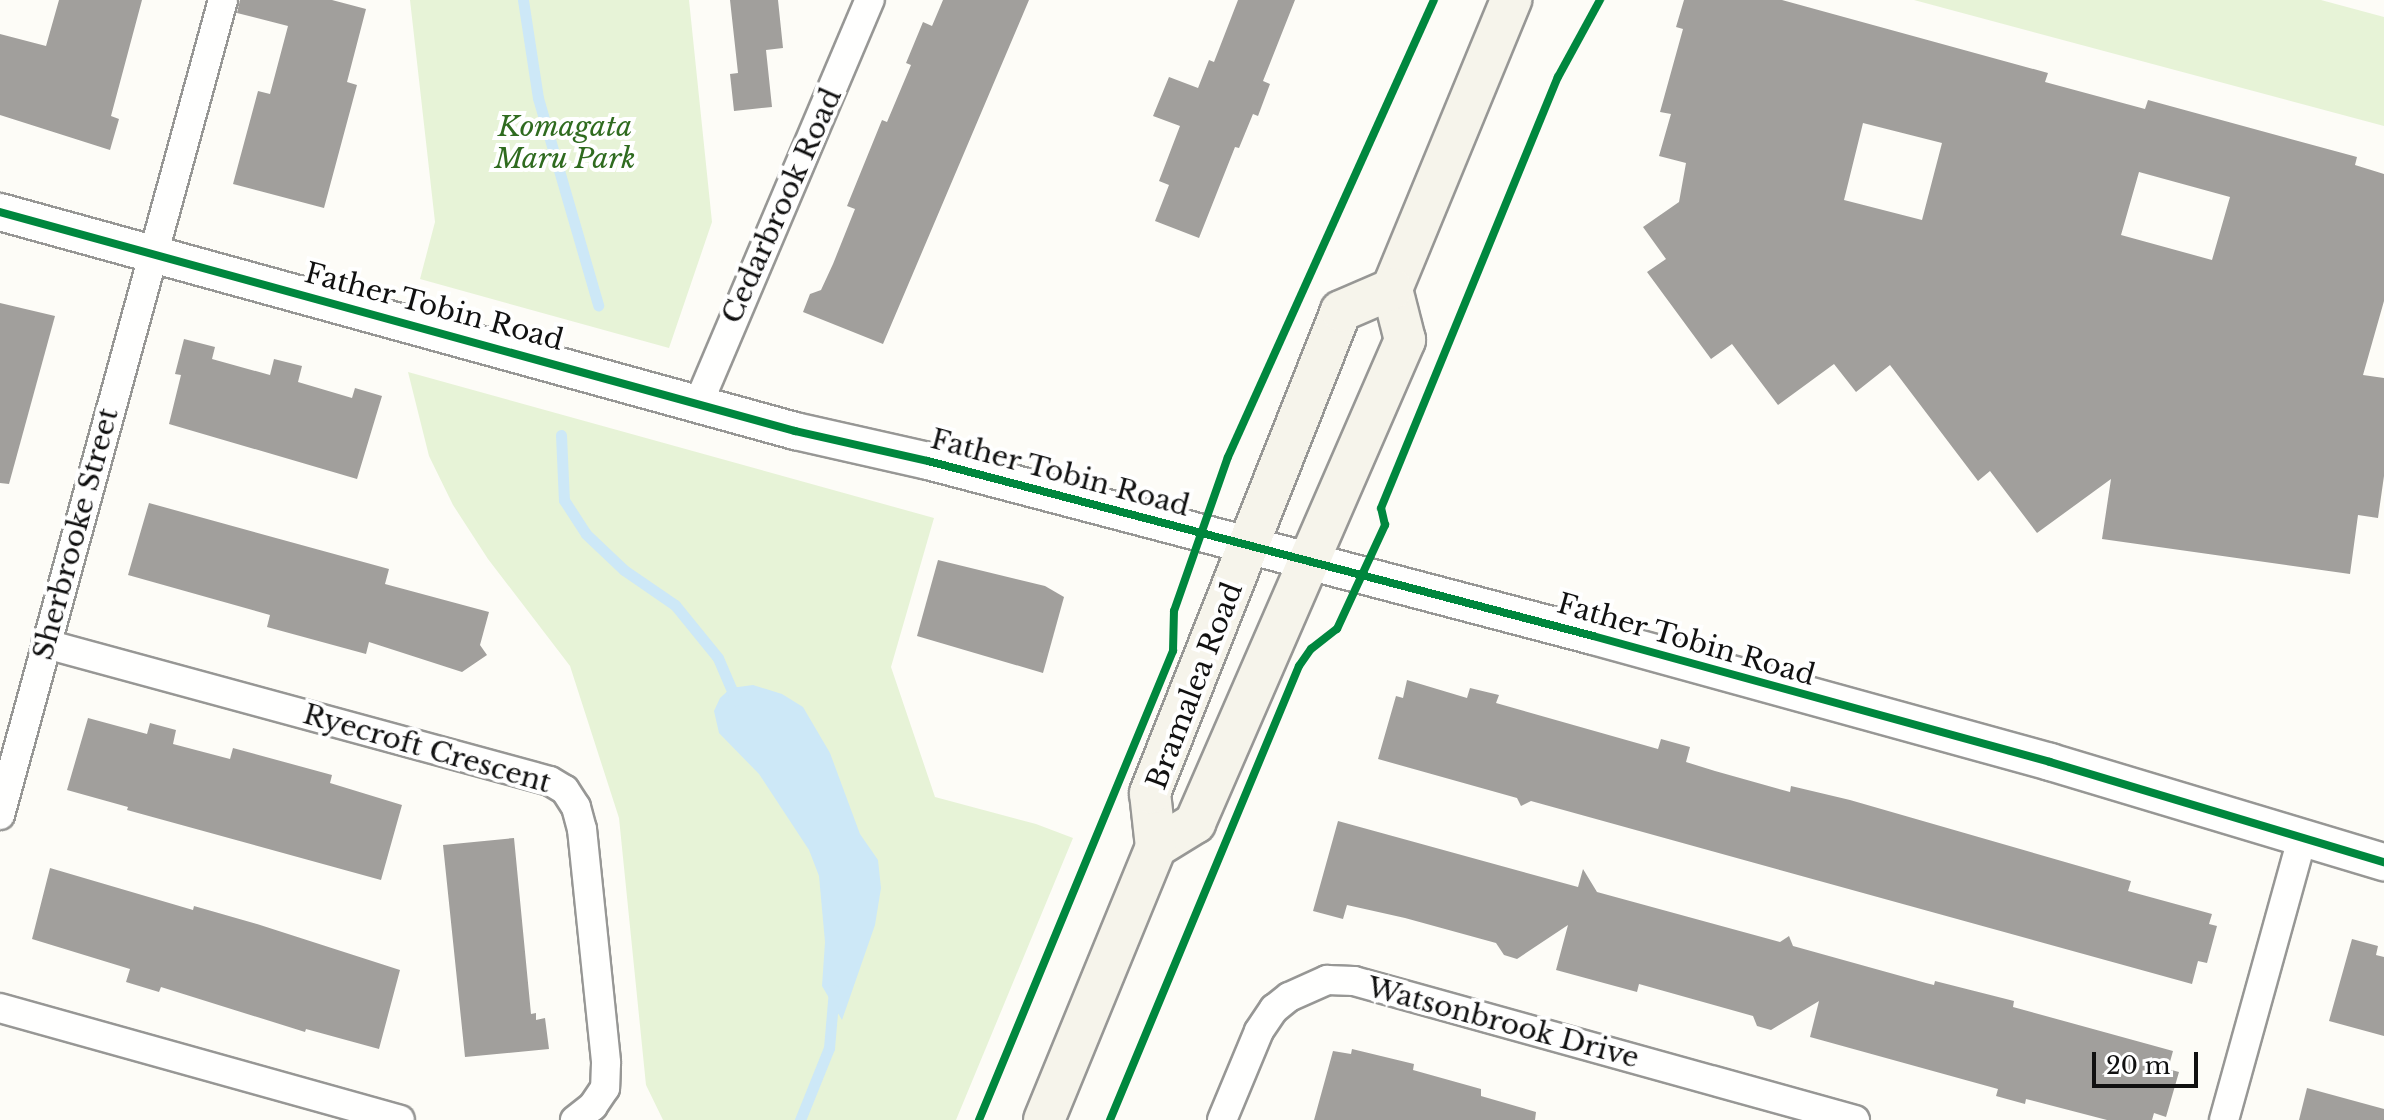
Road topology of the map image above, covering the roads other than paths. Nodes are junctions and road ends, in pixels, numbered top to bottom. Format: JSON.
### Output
{"nodes":[{"id":1,"x":223,"y":0,"type":"edge"},
{"id":2,"x":1511,"y":0,"type":"edge"},
{"id":3,"x":868,"y":3,"type":"edge"},
{"id":4,"x":0,"y":212,"type":"edge"},
{"id":5,"x":153,"y":254,"type":"junction"},
{"id":6,"x":1392,"y":289,"type":"junction"},
{"id":7,"x":699,"y":402,"type":"junction"},
{"id":8,"x":1248,"y":545,"type":"junction"},
{"id":9,"x":1309,"y":561,"type":"junction"},
{"id":10,"x":46,"y":644,"type":"junction"},
{"id":11,"x":0,"y":815,"type":"edge"},
{"id":12,"x":2302,"y":839,"type":"junction"},
{"id":13,"x":1156,"y":847,"type":"junction"},
{"id":14,"x":2384,"y":862,"type":"edge"},
{"id":15,"x":0,"y":1008,"type":"edge"},
{"id":16,"x":400,"y":1120,"type":"edge"},
{"id":17,"x":575,"y":1120,"type":"edge"},
{"id":18,"x":1044,"y":1120,"type":"edge"},
{"id":19,"x":1222,"y":1120,"type":"edge"},
{"id":20,"x":1855,"y":1120,"type":"edge"},
{"id":21,"x":2224,"y":1120,"type":"edge"}],
"edges":[{"from":1,"to":5,"type":"street","name":"Sherbrooke Street"},
{"from":2,"to":6,"type":"main road"},
{"from":3,"to":7,"type":"street","name":"Cedarbrook Road"},
{"from":4,"to":5,"type":"street","name":"Father Tobin Road"},
{"from":5,"to":7,"type":"street","name":"Father Tobin Road"},
{"from":5,"to":10,"type":"street","name":"Sherbrooke Street"},
{"from":6,"to":8,"type":"main road","name":"Bramalea Road"},
{"from":6,"to":9,"type":"main road","name":"Bramalea Road"},
{"from":7,"to":8,"type":"street","name":"Father Tobin Road"},
{"from":8,"to":9,"type":"street","name":"Father Tobin Road"},
{"from":8,"to":13,"type":"main road","name":"Bramalea Road"},
{"from":9,"to":12,"type":"street","name":"Father Tobin Road"},
{"from":9,"to":13,"type":"main road","name":"Bramalea Road"},
{"from":10,"to":11,"type":"street","name":"Sherbrooke Street"},
{"from":10,"to":17,"type":"street","name":"Ryecroft Crescent"},
{"from":12,"to":14,"type":"street","name":"Father Tobin Road"},
{"from":12,"to":21,"type":"street"},
{"from":13,"to":18,"type":"main road","name":"Bramalea Road"},
{"from":15,"to":16,"type":"street"},
{"from":19,"to":20,"type":"street","name":"Watsonbrook Drive"}]}
